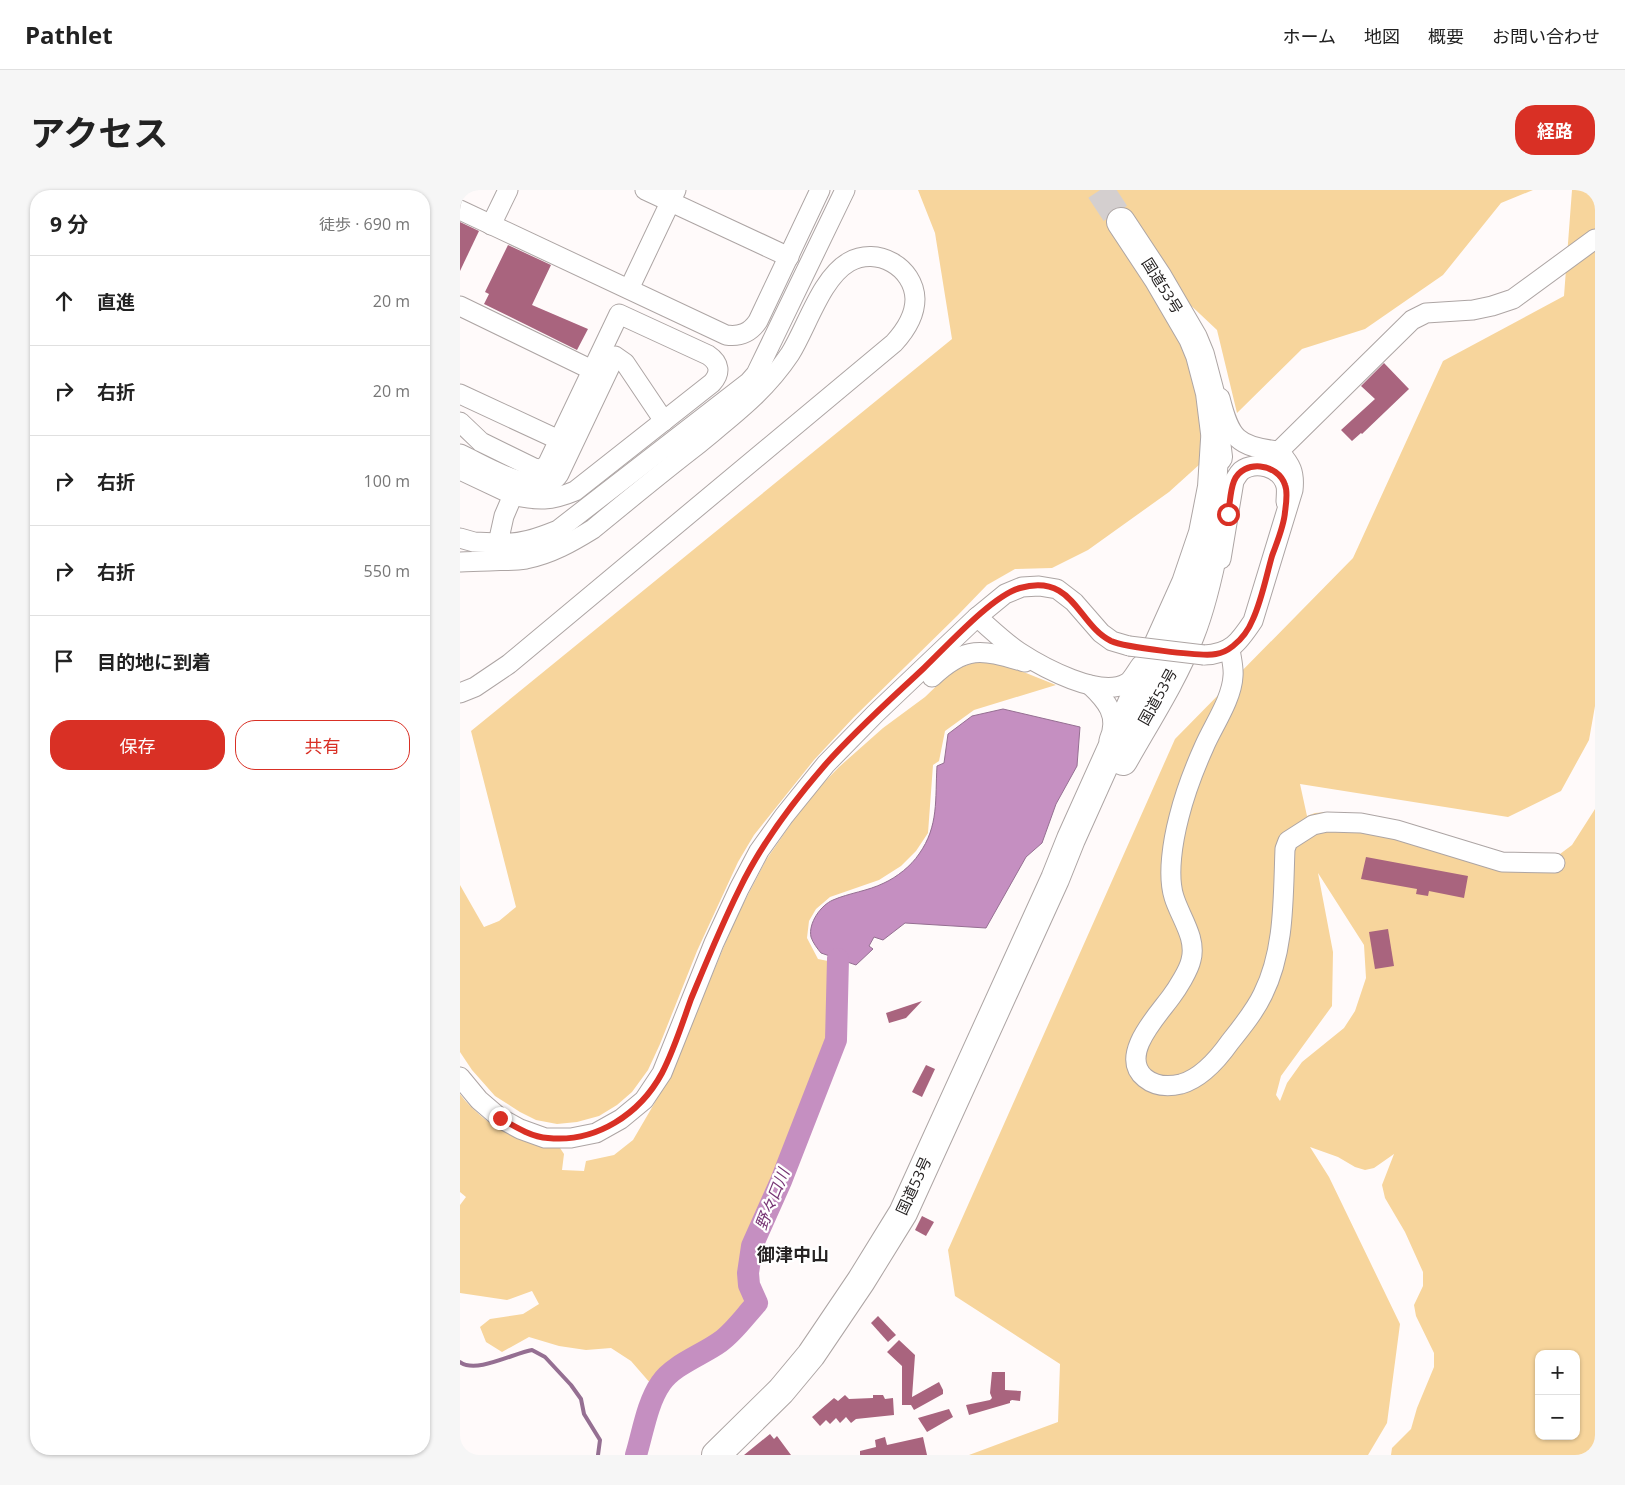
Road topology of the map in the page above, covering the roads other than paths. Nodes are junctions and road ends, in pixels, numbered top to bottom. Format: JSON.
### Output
{"nodes":[{"id":1,"x":508,"y":190,"type":"edge"},
{"id":2,"x":645,"y":190,"type":"edge"},
{"id":3,"x":820,"y":190,"type":"edge"},
{"id":4,"x":845,"y":190,"type":"edge"},
{"id":5,"x":673,"y":196,"type":"edge"},
{"id":6,"x":460,"y":210,"type":"edge"},
{"id":7,"x":1121,"y":222,"type":"tunnel mouth"},
{"id":8,"x":491,"y":225,"type":"junction"},
{"id":9,"x":1595,"y":239,"type":"edge"},
{"id":10,"x":788,"y":257,"type":"junction"},
{"id":11,"x":629,"y":290,"type":"junction"},
{"id":12,"x":460,"y":306,"type":"edge"},
{"id":13,"x":1200,"y":355,"type":"junction"},
{"id":14,"x":592,"y":370,"type":"junction"},
{"id":15,"x":460,"y":394,"type":"edge"},
{"id":16,"x":664,"y":421,"type":"junction"},
{"id":17,"x":460,"y":422,"type":"edge"},
{"id":18,"x":559,"y":440,"type":"junction"},
{"id":19,"x":1215,"y":440,"type":"junction"},
{"id":20,"x":681,"y":446,"type":"junction"},
{"id":21,"x":1279,"y":451,"type":"junction"},
{"id":22,"x":460,"y":454,"type":"edge"},
{"id":23,"x":1268,"y":467,"type":"junction"},
{"id":24,"x":460,"y":470,"type":"edge"},
{"id":25,"x":513,"y":495,"type":"junction"},
{"id":26,"x":1285,"y":513,"type":"junction"},
{"id":27,"x":1203,"y":533,"type":"junction"},
{"id":28,"x":460,"y":538,"type":"edge"},
{"id":29,"x":498,"y":543,"type":"junction"},
{"id":30,"x":460,"y":562,"type":"edge"},
{"id":31,"x":977,"y":617,"type":"junction"},
{"id":32,"x":1230,"y":649,"type":"junction"},
{"id":33,"x":1053,"y":670,"type":"junction"},
{"id":34,"x":1090,"y":685,"type":"junction"},
{"id":35,"x":460,"y":693,"type":"edge"},
{"id":36,"x":1157,"y":701,"type":"junction"},
{"id":37,"x":875,"y":714,"type":"junction"},
{"id":38,"x":1070,"y":839,"type":"junction"},
{"id":39,"x":1555,"y":863,"type":"dead end"},
{"id":40,"x":1055,"y":879,"type":"junction"},
{"id":41,"x":460,"y":1077,"type":"edge"},
{"id":42,"x":716,"y":1455,"type":"edge"}],
"edges":[{"from":1,"to":8,"type":"street"},
{"from":2,"to":5,"type":"street"},
{"from":3,"to":10,"type":"street"},
{"from":4,"to":20,"type":"street"},
{"from":5,"to":10,"type":"street"},
{"from":5,"to":11,"type":"street"},
{"from":6,"to":8,"type":"street"},
{"from":7,"to":13,"type":"highway","name":"国道53号"},
{"from":8,"to":11,"type":"street"},
{"from":9,"to":21,"type":"street"},
{"from":10,"to":11,"type":"street"},
{"from":12,"to":14,"type":"street"},
{"from":13,"to":19,"type":"highway","name":"国道53号"},
{"from":13,"to":21,"type":"street"},
{"from":14,"to":16,"type":"street"},
{"from":14,"to":18,"type":"street"},
{"from":15,"to":18,"type":"street"},
{"from":16,"to":22,"type":"street"},
{"from":16,"to":25,"type":"street"},
{"from":17,"to":18,"type":"street"},
{"from":19,"to":27,"type":"highway","name":"国道53号"},
{"from":19,"to":36,"type":"highway","name":"国道53号"},
{"from":20,"to":29,"type":"street"},
{"from":20,"to":30,"type":"street"},
{"from":20,"to":35,"type":"street"},
{"from":21,"to":23,"type":"street"},
{"from":21,"to":26,"type":"street"},
{"from":23,"to":26,"type":"street"},
{"from":23,"to":36,"type":"street"},
{"from":24,"to":25,"type":"street"},
{"from":25,"to":29,"type":"street"},
{"from":26,"to":32,"type":"street"},
{"from":27,"to":34,"type":"street"},
{"from":27,"to":38,"type":"highway","name":"国道53号"},
{"from":28,"to":29,"type":"street"},
{"from":31,"to":32,"type":"street","bridge":true},
{"from":31,"to":33,"type":"street"},
{"from":31,"to":37,"type":"street"},
{"from":32,"to":39,"type":"street"},
{"from":33,"to":34,"type":"street"},
{"from":33,"to":37,"type":"street"},
{"from":34,"to":38,"type":"street"},
{"from":36,"to":40,"type":"highway","name":"国道53号"},
{"from":37,"to":41,"type":"street"},
{"from":38,"to":40,"type":"highway","name":"国道53号"},
{"from":40,"to":42,"type":"highway","name":"国道53号"}]}
